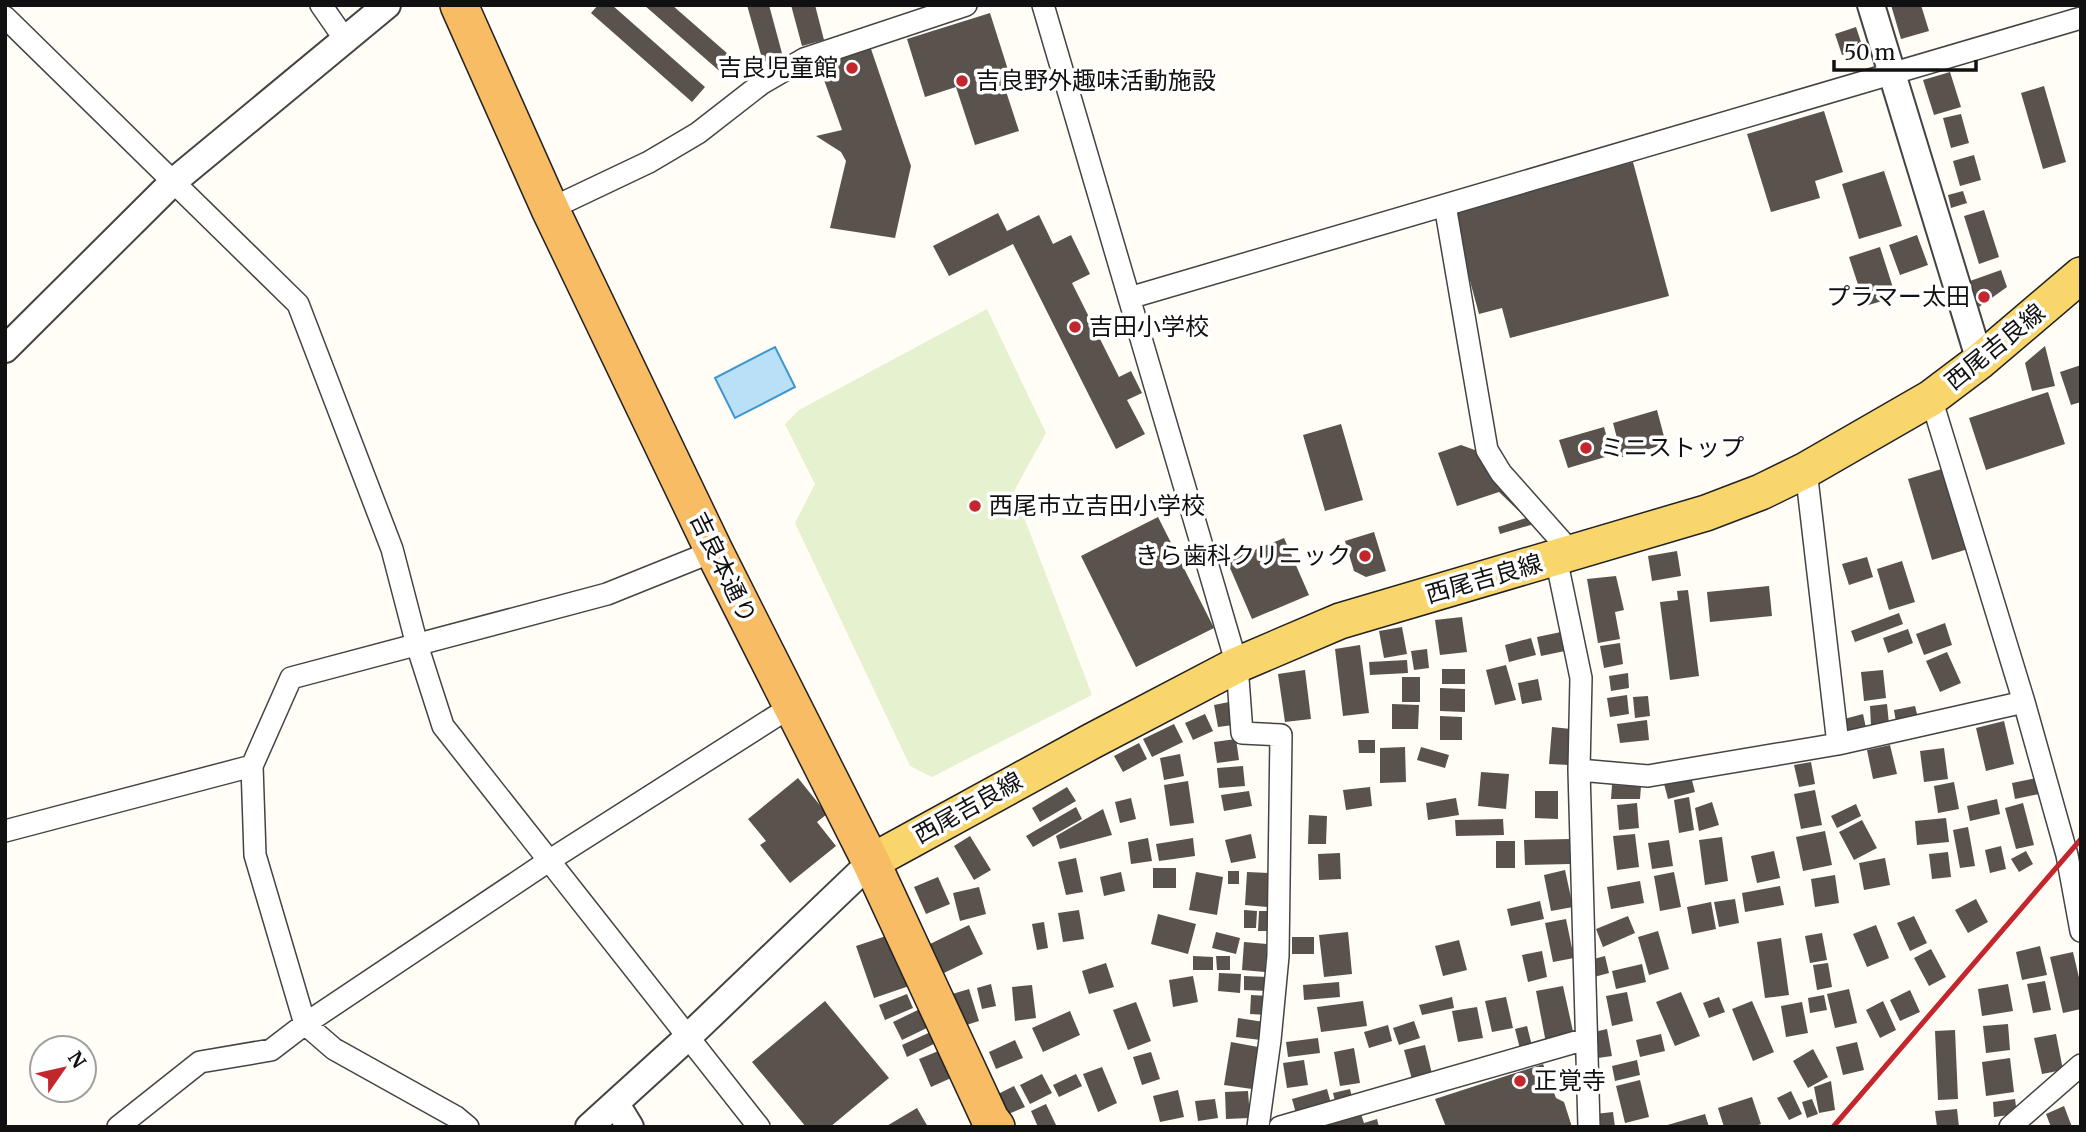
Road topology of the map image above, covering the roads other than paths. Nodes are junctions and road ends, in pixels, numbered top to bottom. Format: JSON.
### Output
{"nodes":[{"id":1,"x":321,"y":5,"type":"edge"},
{"id":2,"x":387,"y":5,"type":"edge"},
{"id":3,"x":459,"y":5,"type":"edge"},
{"id":4,"x":966,"y":5,"type":"edge"},
{"id":5,"x":1043,"y":5,"type":"edge"},
{"id":6,"x":1871,"y":5,"type":"edge"},
{"id":7,"x":5,"y":17,"type":"edge"},
{"id":8,"x":2081,"y":18,"type":"edge"},
{"id":9,"x":346,"y":41,"type":"junction"},
{"id":10,"x":1892,"y":75,"type":"junction"},
{"id":11,"x":173,"y":182,"type":"junction"},
{"id":12,"x":1445,"y":205,"type":"junction"},
{"id":13,"x":550,"y":209,"type":"junction"},
{"id":14,"x":2081,"y":275,"type":"edge"},
{"id":15,"x":1129,"y":298,"type":"junction"},
{"id":16,"x":5,"y":349,"type":"edge"},
{"id":17,"x":1980,"y":361,"type":"junction"},
{"id":18,"x":1931,"y":398,"type":"junction"},
{"id":19,"x":1806,"y":470,"type":"junction"},
{"id":20,"x":714,"y":551,"type":"junction"},
{"id":21,"x":1564,"y":555,"type":"junction"},
{"id":22,"x":417,"y":645,"type":"junction"},
{"id":23,"x":1237,"y":665,"type":"junction"},
{"id":24,"x":2025,"y":702,"type":"junction"},
{"id":25,"x":792,"y":705,"type":"junction"},
{"id":26,"x":1838,"y":744,"type":"junction"},
{"id":27,"x":252,"y":766,"type":"junction"},
{"id":28,"x":1578,"y":770,"type":"junction"},
{"id":29,"x":5,"y":831,"type":"edge"},
{"id":30,"x":550,"y":860,"type":"junction"},
{"id":31,"x":871,"y":862,"type":"junction"},
{"id":32,"x":2075,"y":866,"type":"edge"},
{"id":33,"x":2081,"y":931,"type":"edge"},
{"id":34,"x":305,"y":1024,"type":"junction"},
{"id":35,"x":688,"y":1037,"type":"junction"},
{"id":36,"x":1586,"y":1039,"type":"junction"},
{"id":37,"x":2081,"y":1065,"type":"edge"},
{"id":38,"x":616,"y":1104,"type":"junction"},
{"id":39,"x":987,"y":1124,"type":"edge"},
{"id":40,"x":118,"y":1127,"type":"edge"},
{"id":41,"x":468,"y":1127,"type":"edge"},
{"id":42,"x":589,"y":1127,"type":"edge"},
{"id":43,"x":630,"y":1127,"type":"edge"},
{"id":44,"x":758,"y":1127,"type":"edge"},
{"id":45,"x":1258,"y":1127,"type":"edge"},
{"id":46,"x":1280,"y":1127,"type":"edge"},
{"id":47,"x":1589,"y":1127,"type":"edge"},
{"id":48,"x":2010,"y":1127,"type":"edge"}],
"edges":[{"from":1,"to":9,"type":"street"},
{"from":2,"to":9,"type":"street"},
{"from":3,"to":13,"type":"highway","name":"吉良本通り"},
{"from":4,"to":13,"type":"street"},
{"from":5,"to":15,"type":"street"},
{"from":6,"to":10,"type":"street"},
{"from":7,"to":11,"type":"street"},
{"from":8,"to":10,"type":"street"},
{"from":9,"to":11,"type":"street"},
{"from":10,"to":12,"type":"street"},
{"from":10,"to":17,"type":"street"},
{"from":11,"to":16,"type":"street"},
{"from":11,"to":22,"type":"street"},
{"from":12,"to":15,"type":"street"},
{"from":12,"to":21,"type":"street"},
{"from":13,"to":20,"type":"highway","name":"吉良本通り"},
{"from":14,"to":17,"type":"main road","name":"西尾吉良線"},
{"from":15,"to":23,"type":"street"},
{"from":17,"to":18,"type":"main road","name":"西尾吉良線"},
{"from":18,"to":19,"type":"main road","name":"西尾吉良線"},
{"from":18,"to":24,"type":"street"},
{"from":19,"to":21,"type":"main road","name":"西尾吉良線"},
{"from":19,"to":26,"type":"street"},
{"from":20,"to":22,"type":"street"},
{"from":20,"to":25,"type":"highway","name":"吉良本通り"},
{"from":21,"to":23,"type":"main road","name":"西尾吉良線"},
{"from":21,"to":28,"type":"street"},
{"from":22,"to":27,"type":"street"},
{"from":22,"to":30,"type":"street"},
{"from":23,"to":31,"type":"main road","name":"西尾吉良線"},
{"from":23,"to":45,"type":"street"},
{"from":24,"to":26,"type":"street"},
{"from":24,"to":32,"type":"street"},
{"from":25,"to":30,"type":"street"},
{"from":25,"to":31,"type":"highway","name":"吉良本通り"},
{"from":26,"to":28,"type":"street"},
{"from":27,"to":29,"type":"street"},
{"from":27,"to":34,"type":"street"},
{"from":28,"to":36,"type":"street"},
{"from":30,"to":34,"type":"street"},
{"from":30,"to":35,"type":"street"},
{"from":31,"to":35,"type":"street"},
{"from":31,"to":39,"type":"highway","name":"吉良本通り"},
{"from":32,"to":33,"type":"street"},
{"from":34,"to":40,"type":"street"},
{"from":34,"to":41,"type":"street"},
{"from":35,"to":38,"type":"street"},
{"from":35,"to":44,"type":"street"},
{"from":36,"to":46,"type":"street"},
{"from":36,"to":47,"type":"street"},
{"from":37,"to":48,"type":"street"},
{"from":38,"to":42,"type":"street"},
{"from":38,"to":43,"type":"street"}]}
